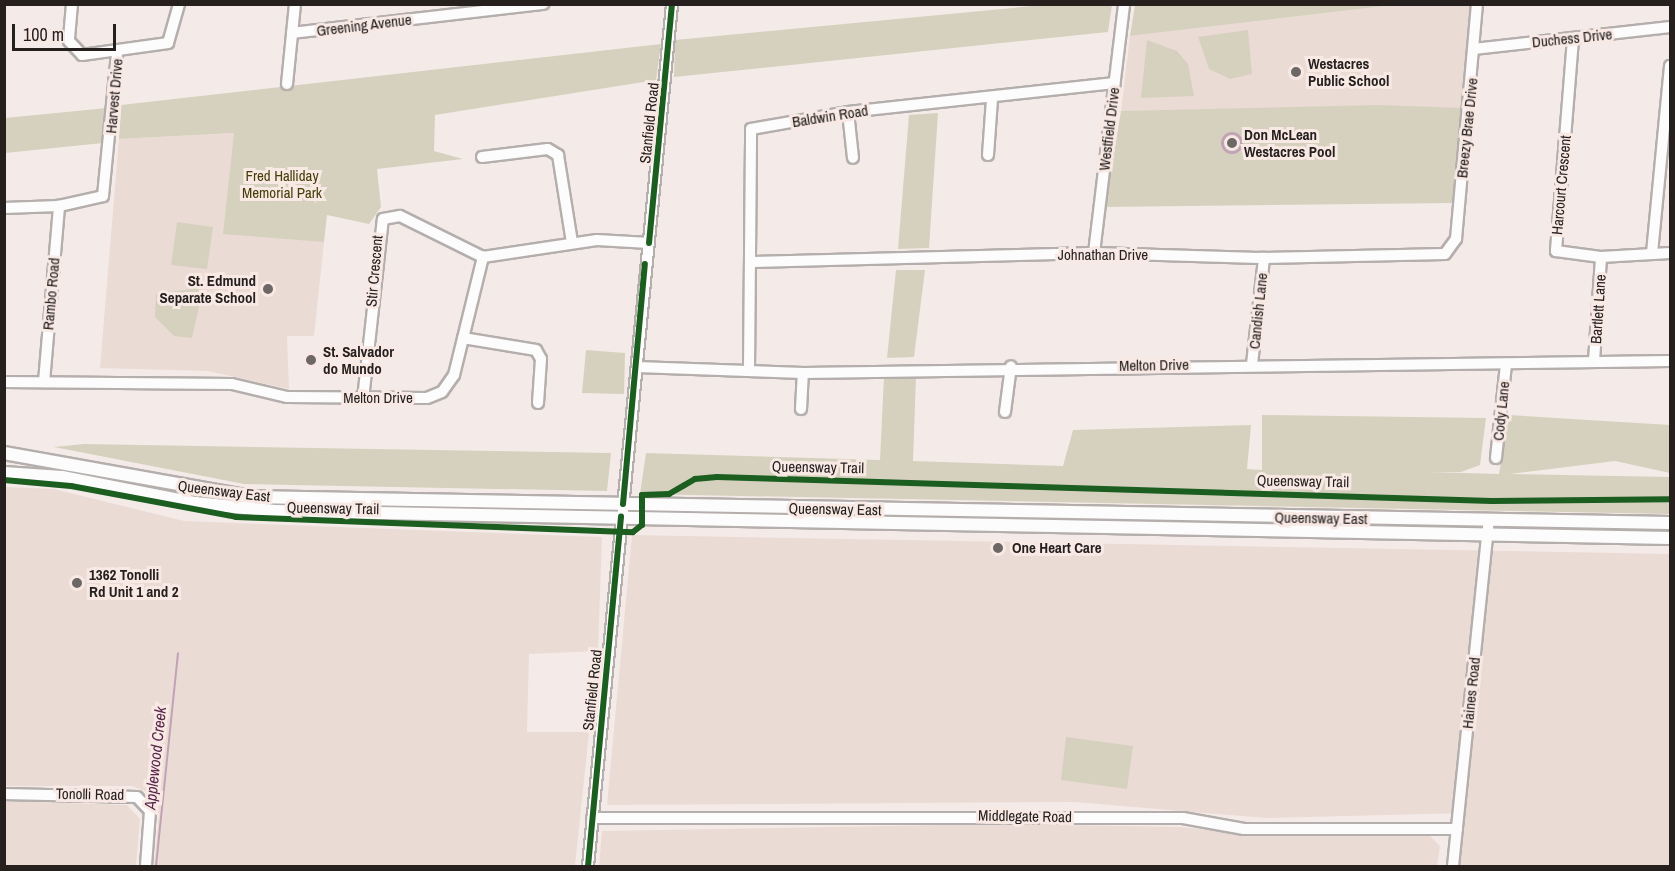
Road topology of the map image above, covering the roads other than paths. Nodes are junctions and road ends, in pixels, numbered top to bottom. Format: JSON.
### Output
{"nodes":[{"id":1,"x":72,"y":4,"type":"edge"},
{"id":2,"x":179,"y":4,"type":"edge"},
{"id":3,"x":295,"y":4,"type":"edge"},
{"id":4,"x":543,"y":4,"type":"edge"},
{"id":5,"x":672,"y":4,"type":"edge"},
{"id":6,"x":1124,"y":4,"type":"edge"},
{"id":7,"x":1477,"y":4,"type":"edge"},
{"id":8,"x":1671,"y":27,"type":"edge"},
{"id":9,"x":292,"y":33,"type":"junction"},
{"id":10,"x":1573,"y":39,"type":"junction"},
{"id":11,"x":1474,"y":49,"type":"junction"},
{"id":12,"x":117,"y":52,"type":"junction"},
{"id":13,"x":1671,"y":66,"type":"edge"},
{"id":14,"x":1114,"y":83,"type":"junction"},
{"id":15,"x":287,"y":84,"type":"dead end"},
{"id":16,"x":992,"y":99,"type":"junction"},
{"id":17,"x":848,"y":111,"type":"junction"},
{"id":18,"x":988,"y":155,"type":"dead end"},
{"id":19,"x":482,"y":157,"type":"dead end"},
{"id":20,"x":853,"y":158,"type":"dead end"},
{"id":21,"x":58,"y":206,"type":"junction"},
{"id":22,"x":4,"y":208,"type":"edge"},
{"id":23,"x":572,"y":242,"type":"junction"},
{"id":24,"x":649,"y":243,"type":"junction"},
{"id":25,"x":1451,"y":251,"type":"joint"},
{"id":26,"x":1094,"y":253,"type":"junction"},
{"id":27,"x":1652,"y":253,"type":"junction"},
{"id":28,"x":1671,"y":253,"type":"edge"},
{"id":29,"x":483,"y":257,"type":"junction"},
{"id":30,"x":1601,"y":257,"type":"junction"},
{"id":31,"x":1264,"y":258,"type":"junction"},
{"id":32,"x":753,"y":262,"type":"junction"},
{"id":33,"x":463,"y":338,"type":"junction"},
{"id":34,"x":1594,"y":361,"type":"junction"},
{"id":35,"x":1671,"y":361,"type":"edge"},
{"id":36,"x":1252,"y":364,"type":"junction"},
{"id":37,"x":1506,"y":364,"type":"junction"},
{"id":38,"x":1011,"y":366,"type":"junction"},
{"id":39,"x":637,"y":367,"type":"junction"},
{"id":40,"x":749,"y":370,"type":"junction"},
{"id":41,"x":803,"y":373,"type":"junction"},
{"id":42,"x":4,"y":382,"type":"edge"},
{"id":43,"x":44,"y":382,"type":"junction"},
{"id":44,"x":363,"y":399,"type":"junction"},
{"id":45,"x":538,"y":403,"type":"dead end"},
{"id":46,"x":801,"y":410,"type":"dead end"},
{"id":47,"x":1005,"y":412,"type":"dead end"},
{"id":48,"x":4,"y":453,"type":"edge"},
{"id":49,"x":1496,"y":458,"type":"dead end"},
{"id":50,"x":4,"y":473,"type":"edge"},
{"id":51,"x":622,"y":511,"type":"junction"},
{"id":52,"x":1490,"y":520,"type":"junction"},
{"id":53,"x":1671,"y":523,"type":"edge"},
{"id":54,"x":1488,"y":535,"type":"junction"},
{"id":55,"x":1671,"y":538,"type":"edge"},
{"id":56,"x":4,"y":794,"type":"edge"},
{"id":57,"x":592,"y":818,"type":"junction"},
{"id":58,"x":1457,"y":829,"type":"junction"},
{"id":59,"x":146,"y":867,"type":"edge"},
{"id":60,"x":588,"y":867,"type":"edge"},
{"id":61,"x":1453,"y":867,"type":"edge"}],
"edges":[{"from":1,"to":12,"type":"street"},
{"from":2,"to":12,"type":"street","name":"Harvest Drive"},
{"from":3,"to":9,"type":"street"},
{"from":4,"to":9,"type":"street","name":"Greening Avenue"},
{"from":5,"to":24,"type":"street","name":"Stanfield Road"},
{"from":6,"to":14,"type":"street","name":"Westfield Drive"},
{"from":7,"to":11,"type":"street","name":"Breezy Brae Drive"},
{"from":8,"to":10,"type":"street","name":"Duchess Drive"},
{"from":9,"to":15,"type":"street"},
{"from":10,"to":11,"type":"street","name":"Duchess Drive"},
{"from":10,"to":30,"type":"street","name":"Harcourt Crescent"},
{"from":11,"to":25,"type":"street","name":"Breezy Brae Drive"},
{"from":12,"to":21,"type":"street","name":"Harvest Drive"},
{"from":13,"to":27,"type":"street"},
{"from":14,"to":16,"type":"street","name":"Baldwin Road"},
{"from":14,"to":26,"type":"street","name":"Westfield Drive"},
{"from":16,"to":17,"type":"street","name":"Baldwin Road"},
{"from":16,"to":18,"type":"street"},
{"from":17,"to":20,"type":"street"},
{"from":17,"to":32,"type":"street","name":"Baldwin Road"},
{"from":19,"to":23,"type":"street"},
{"from":21,"to":22,"type":"street"},
{"from":21,"to":43,"type":"street","name":"Rambo Road"},
{"from":23,"to":24,"type":"street"},
{"from":23,"to":29,"type":"street"},
{"from":24,"to":39,"type":"street","name":"Stanfield Road"},
{"from":25,"to":31,"type":"street","name":"Johnathan Drive"},
{"from":26,"to":31,"type":"street","name":"Johnathan Drive"},
{"from":26,"to":32,"type":"street","name":"Johnathan Drive"},
{"from":27,"to":28,"type":"street","name":"Harcourt Crescent"},
{"from":27,"to":30,"type":"street","name":"Harcourt Crescent"},
{"from":29,"to":33,"type":"street","name":"Melton Drive"},
{"from":29,"to":44,"type":"street","name":"Stir Crescent"},
{"from":30,"to":34,"type":"street","name":"Bartlett Lane"},
{"from":31,"to":36,"type":"street","name":"Candish Lane"},
{"from":32,"to":40,"type":"street","name":"Baldwin Road"},
{"from":33,"to":44,"type":"street","name":"Melton Drive"},
{"from":33,"to":45,"type":"street"},
{"from":34,"to":35,"type":"street","name":"Melton Drive"},
{"from":34,"to":37,"type":"street","name":"Melton Drive"},
{"from":36,"to":37,"type":"street","name":"Melton Drive"},
{"from":36,"to":38,"type":"street","name":"Melton Drive"},
{"from":37,"to":49,"type":"street","name":"Cody Lane"},
{"from":38,"to":41,"type":"street","name":"Melton Drive"},
{"from":38,"to":47,"type":"street"},
{"from":39,"to":40,"type":"street","name":"Melton Drive"},
{"from":39,"to":51,"type":"street","name":"Stanfield Road"},
{"from":40,"to":41,"type":"street","name":"Melton Drive"},
{"from":41,"to":46,"type":"street"},
{"from":42,"to":43,"type":"street","name":"Melton Drive"},
{"from":43,"to":44,"type":"street","name":"Melton Drive"},
{"from":48,"to":51,"type":"main road","name":"Queensway East"},
{"from":50,"to":51,"type":"main road","name":"Queensway East"},
{"from":51,"to":52,"type":"main road","name":"Queensway East"},
{"from":51,"to":54,"type":"main road","name":"Queensway East"},
{"from":51,"to":57,"type":"street","name":"Stanfield Road"},
{"from":52,"to":53,"type":"main road","name":"Queensway East"},
{"from":52,"to":54,"type":"street","name":"Haines Road"},
{"from":54,"to":55,"type":"main road","name":"Queensway East"},
{"from":54,"to":58,"type":"street","name":"Haines Road"},
{"from":56,"to":59,"type":"street","name":"Tonolli Road"},
{"from":57,"to":58,"type":"street","name":"Middlegate Road"},
{"from":57,"to":60,"type":"street","name":"Stanfield Road"},
{"from":58,"to":61,"type":"street","name":"Haines Road"}]}
